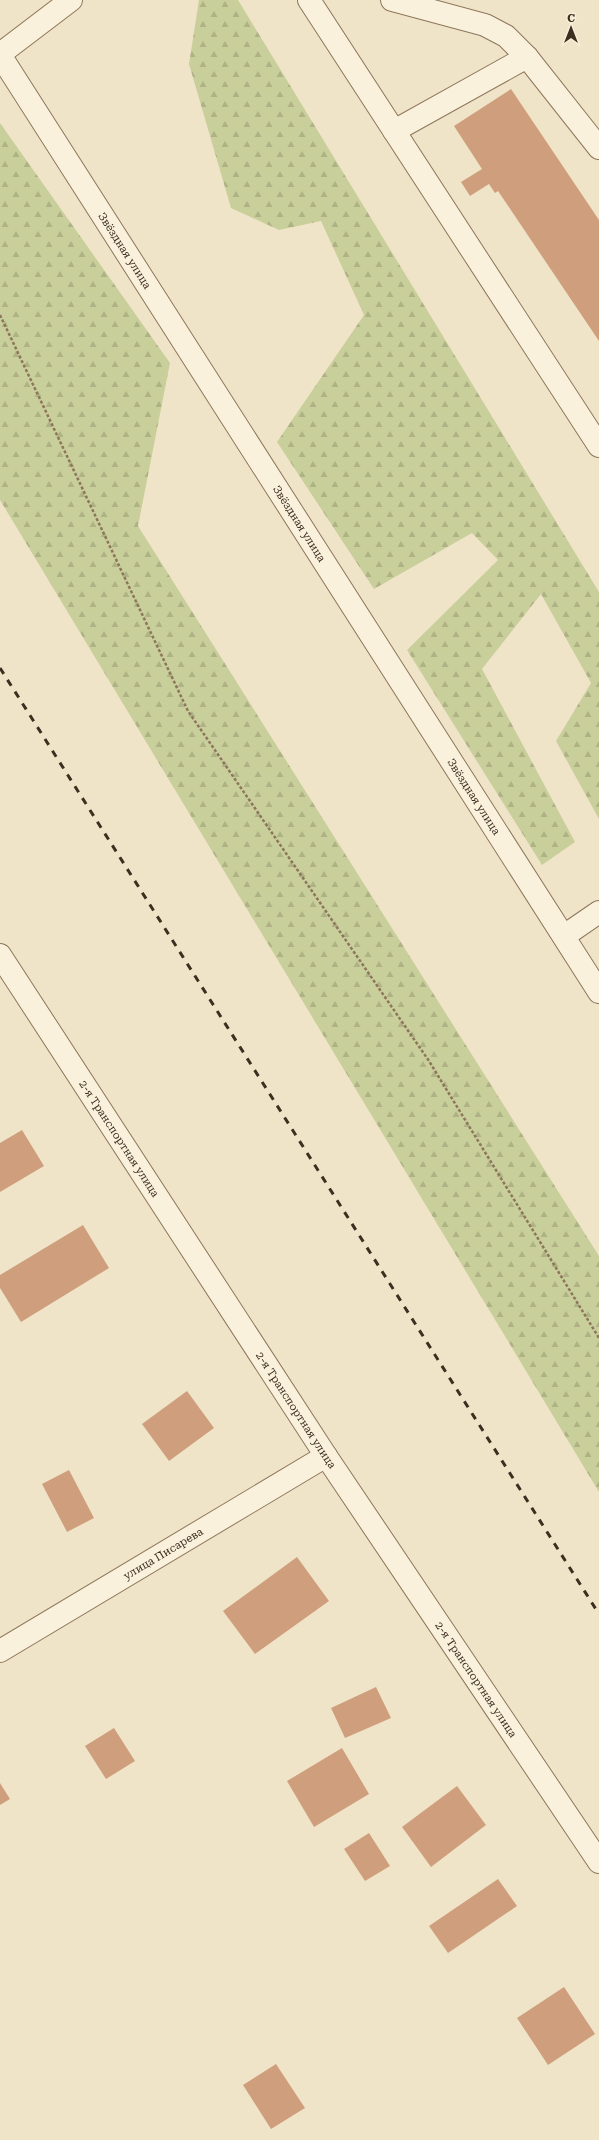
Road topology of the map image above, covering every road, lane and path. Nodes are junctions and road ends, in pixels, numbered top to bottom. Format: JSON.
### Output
{"nodes":[{"id":1,"x":71,"y":0,"type":"edge"},
{"id":2,"x":392,"y":0,"type":"edge"},
{"id":3,"x":314,"y":2,"type":"edge"},
{"id":4,"x":0,"y":54,"type":"edge"},
{"id":5,"x":527,"y":57,"type":"junction"},
{"id":6,"x":394,"y":131,"type":"junction"},
{"id":7,"x":599,"y":148,"type":"edge"},
{"id":8,"x":0,"y":315,"type":"edge"},
{"id":9,"x":599,"y":446,"type":"edge"},
{"id":10,"x":599,"y":912,"type":"edge"},
{"id":11,"x":564,"y":936,"type":"junction"},
{"id":12,"x":0,"y":955,"type":"edge"},
{"id":13,"x":599,"y":992,"type":"edge"},
{"id":14,"x":599,"y":1338,"type":"edge"},
{"id":15,"x":326,"y":1456,"type":"junction"},
{"id":16,"x":0,"y":1651,"type":"edge"},
{"id":17,"x":599,"y":1862,"type":"edge"}],
"edges":[{"from":1,"to":4,"type":"street"},
{"from":2,"to":5,"type":"street"},
{"from":3,"to":6,"type":"street"},
{"from":4,"to":11,"type":"street","name":"Звёздная улица"},
{"from":5,"to":6,"type":"street"},
{"from":5,"to":7,"type":"street"},
{"from":6,"to":9,"type":"street"},
{"from":8,"to":14,"type":"path"},
{"from":10,"to":11,"type":"street"},
{"from":11,"to":13,"type":"street","name":"Звёздная улица"},
{"from":12,"to":15,"type":"street","name":"2-я Транспортная улица"},
{"from":15,"to":16,"type":"street","name":"улица Писарева"},
{"from":15,"to":17,"type":"street","name":"2-я Транспортная улица"}]}
